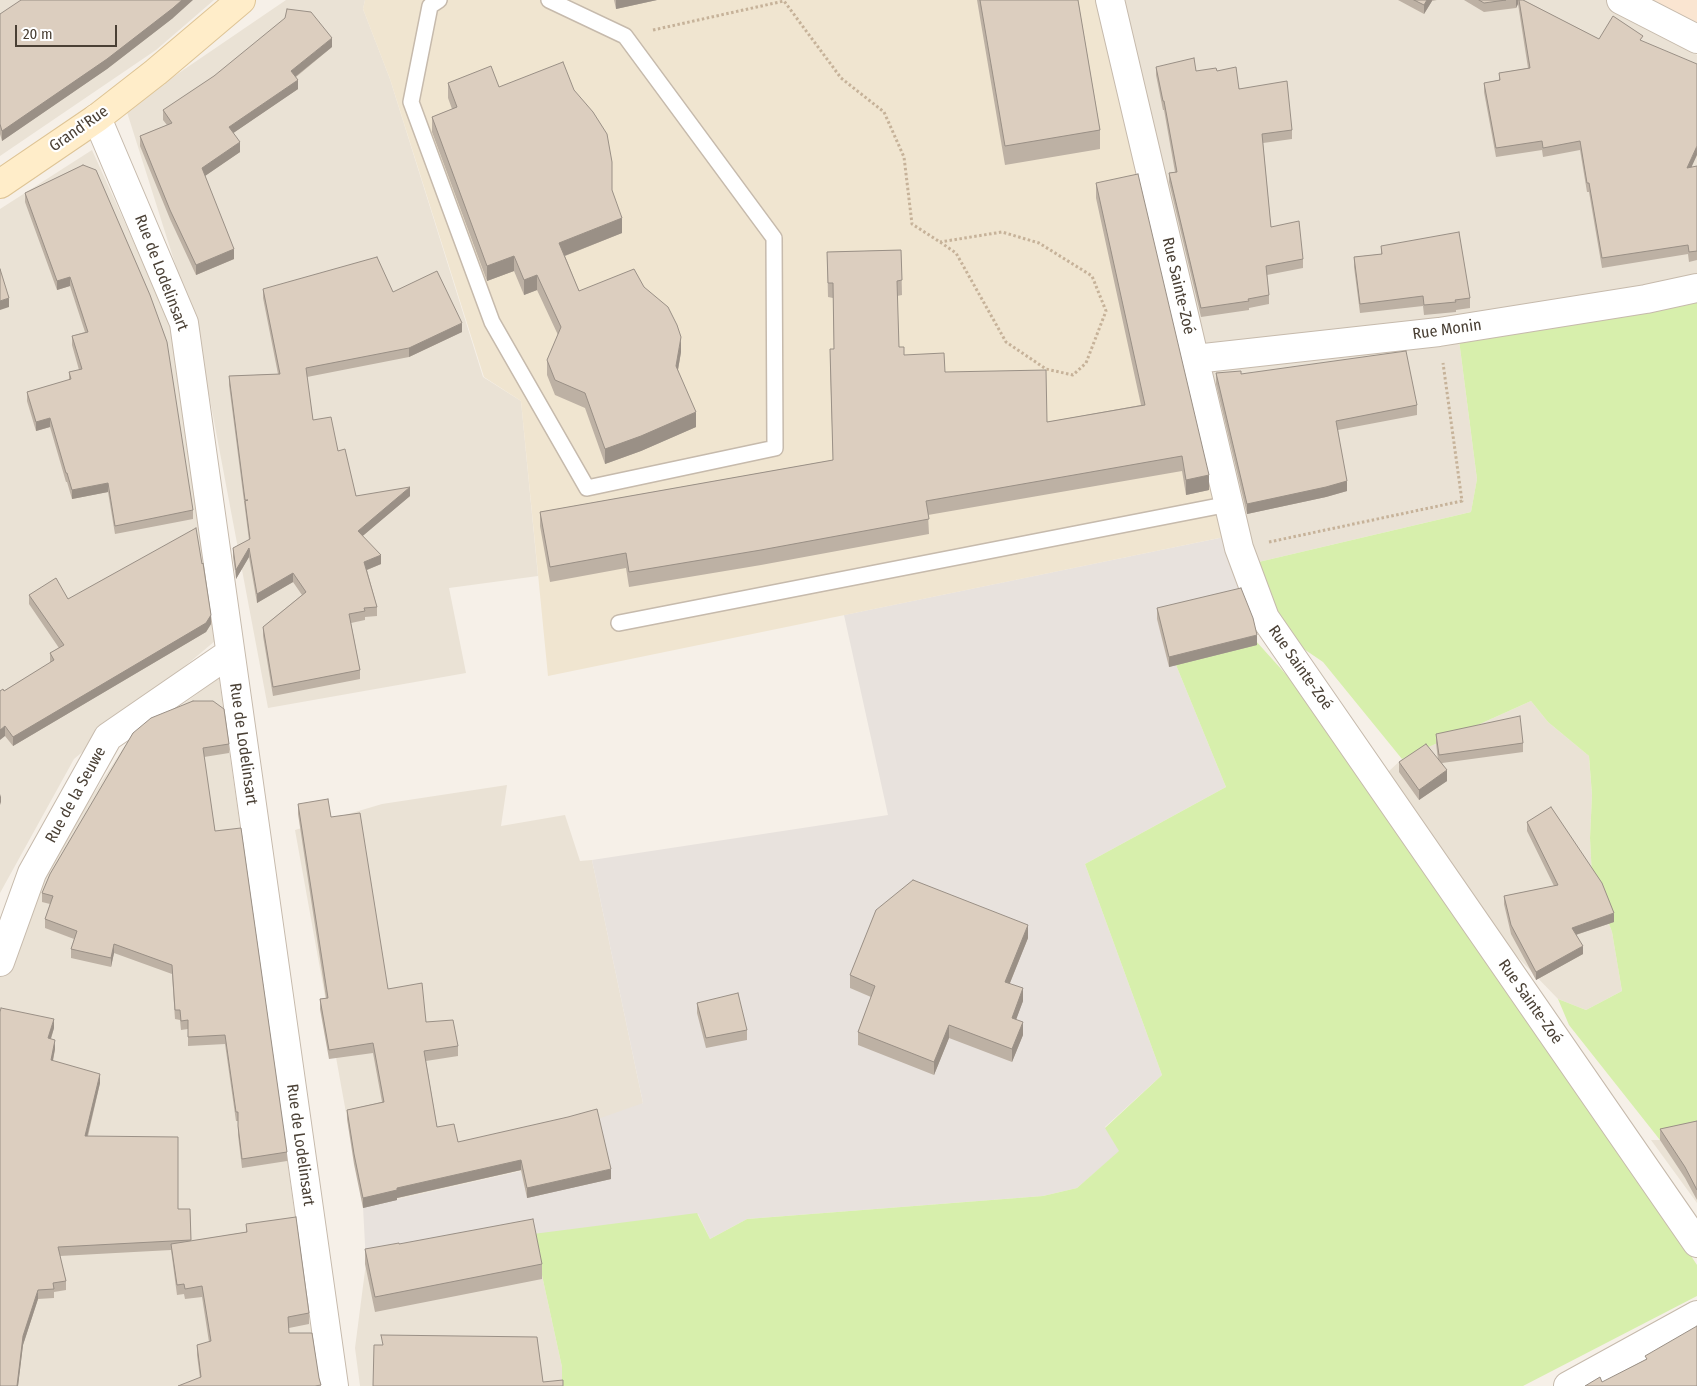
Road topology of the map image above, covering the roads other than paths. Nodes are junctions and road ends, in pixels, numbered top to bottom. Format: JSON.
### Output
{"nodes":[{"id":1,"x":240,"y":0,"type":"edge"},
{"id":2,"x":549,"y":0,"type":"edge"},
{"id":3,"x":1110,"y":0,"type":"edge"},
{"id":4,"x":1621,"y":0,"type":"edge"},
{"id":5,"x":430,"y":2,"type":"edge"},
{"id":6,"x":1697,"y":39,"type":"edge"},
{"id":7,"x":97,"y":118,"type":"junction"},
{"id":8,"x":0,"y":184,"type":"edge"},
{"id":9,"x":1697,"y":288,"type":"edge"},
{"id":10,"x":1195,"y":359,"type":"junction"},
{"id":11,"x":1229,"y":504,"type":"junction"},
{"id":12,"x":619,"y":623,"type":"dead end"},
{"id":13,"x":230,"y":653,"type":"junction"},
{"id":14,"x":0,"y":962,"type":"edge"},
{"id":15,"x":1697,"y":1244,"type":"edge"},
{"id":16,"x":1697,"y":1315,"type":"edge"},
{"id":17,"x":334,"y":1386,"type":"edge"},
{"id":18,"x":1568,"y":1386,"type":"edge"}],
"edges":[{"from":1,"to":7,"type":"street","name":"Grand'Rue"},
{"from":2,"to":5,"type":"lane"},
{"from":3,"to":10,"type":"street","name":"Rue Sainte-Zoé"},
{"from":4,"to":6,"type":"street"},
{"from":7,"to":8,"type":"street","name":"Grand'Rue"},
{"from":7,"to":13,"type":"street","name":"Rue de Lodelinsart"},
{"from":9,"to":10,"type":"street","name":"Rue Monin"},
{"from":10,"to":11,"type":"street","name":"Rue Sainte-Zoé"},
{"from":11,"to":12,"type":"lane"},
{"from":11,"to":15,"type":"street","name":"Rue Sainte-Zoé"},
{"from":13,"to":14,"type":"street","name":"Rue de la Seuwe"},
{"from":13,"to":17,"type":"street","name":"Rue de Lodelinsart"},
{"from":16,"to":18,"type":"street"}]}
